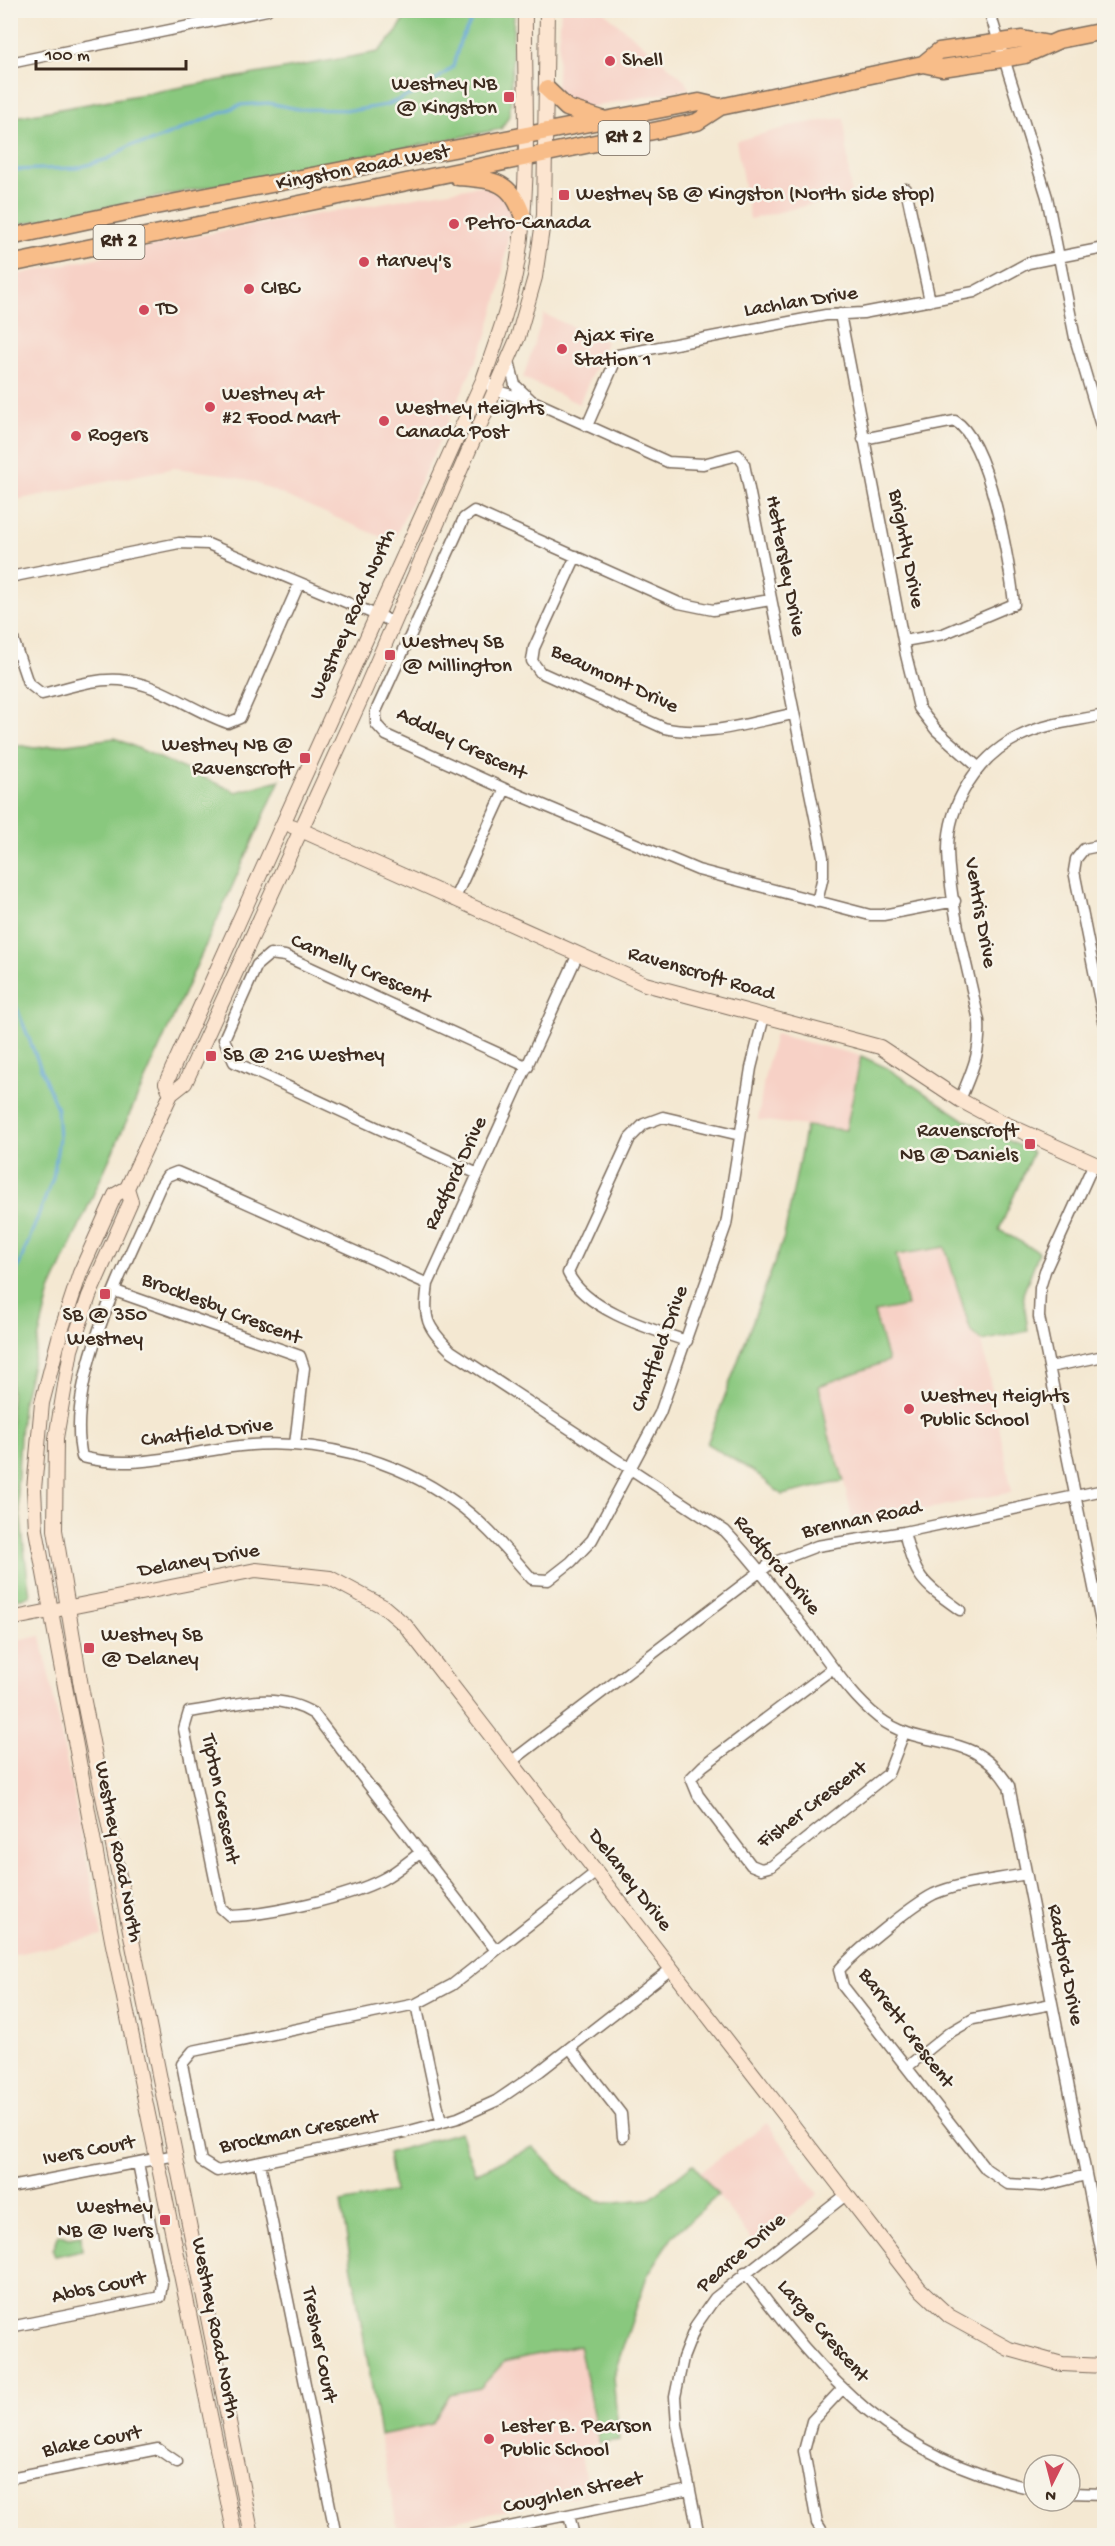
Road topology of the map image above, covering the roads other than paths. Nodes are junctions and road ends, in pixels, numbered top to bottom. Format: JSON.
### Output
{"nodes":[{"id":1,"x":267,"y":10,"type":"edge"},
{"id":2,"x":525,"y":10,"type":"edge"},
{"id":3,"x":547,"y":10,"type":"edge"},
{"id":4,"x":989,"y":10,"type":"edge"},
{"id":5,"x":1104,"y":31,"type":"edge"},
{"id":6,"x":1000,"y":51,"type":"junction"},
{"id":7,"x":10,"y":63,"type":"edge"},
{"id":8,"x":547,"y":89,"type":"junction"},
{"id":9,"x":720,"y":107,"type":"junction"},
{"id":10,"x":606,"y":121,"type":"junction"},
{"id":11,"x":546,"y":133,"type":"junction"},
{"id":12,"x":524,"y":136,"type":"junction"},
{"id":13,"x":546,"y":153,"type":"junction"},
{"id":14,"x":524,"y":158,"type":"junction"},
{"id":15,"x":442,"y":176,"type":"junction"},
{"id":16,"x":906,"y":189,"type":"dead end"},
{"id":17,"x":523,"y":216,"type":"junction"},
{"id":18,"x":10,"y":237,"type":"edge"},
{"id":19,"x":1104,"y":248,"type":"edge"},
{"id":20,"x":1059,"y":256,"type":"junction"},
{"id":21,"x":10,"y":264,"type":"edge"},
{"id":22,"x":930,"y":302,"type":"junction"},
{"id":23,"x":840,"y":314,"type":"junction"},
{"id":24,"x":509,"y":361,"type":"junction"},
{"id":25,"x":483,"y":380,"type":"junction"},
{"id":26,"x":497,"y":391,"type":"junction"},
{"id":27,"x":532,"y":401,"type":"junction"},
{"id":28,"x":587,"y":426,"type":"junction"},
{"id":29,"x":1104,"y":436,"type":"edge"},
{"id":30,"x":863,"y":439,"type":"junction"},
{"id":31,"x":412,"y":537,"type":"junction"},
{"id":32,"x":428,"y":544,"type":"junction"},
{"id":33,"x":576,"y":556,"type":"junction"},
{"id":34,"x":10,"y":577,"type":"edge"},
{"id":35,"x":299,"y":584,"type":"junction"},
{"id":36,"x":770,"y":600,"type":"junction"},
{"id":37,"x":377,"y":616,"type":"junction"},
{"id":38,"x":393,"y":622,"type":"junction"},
{"id":39,"x":10,"y":630,"type":"edge"},
{"id":40,"x":904,"y":641,"type":"junction"},
{"id":41,"x":793,"y":714,"type":"junction"},
{"id":42,"x":1104,"y":715,"type":"edge"},
{"id":43,"x":978,"y":767,"type":"junction"},
{"id":44,"x":505,"y":789,"type":"junction"},
{"id":45,"x":284,"y":822,"type":"junction"},
{"id":46,"x":300,"y":829,"type":"junction"},
{"id":47,"x":1104,"y":845,"type":"edge"},
{"id":48,"x":454,"y":900,"type":"junction"},
{"id":49,"x":955,"y":901,"type":"junction"},
{"id":50,"x":818,"y":902,"type":"junction"},
{"id":51,"x":577,"y":956,"type":"junction"},
{"id":52,"x":764,"y":1016,"type":"junction"},
{"id":53,"x":1104,"y":1021,"type":"edge"},
{"id":54,"x":528,"y":1066,"type":"junction"},
{"id":55,"x":171,"y":1094,"type":"junction"},
{"id":56,"x":960,"y":1100,"type":"junction"},
{"id":57,"x":740,"y":1135,"type":"junction"},
{"id":58,"x":1099,"y":1165,"type":"edge"},
{"id":59,"x":478,"y":1174,"type":"junction"},
{"id":60,"x":128,"y":1188,"type":"junction"},
{"id":61,"x":428,"y":1284,"type":"junction"},
{"id":62,"x":115,"y":1291,"type":"junction"},
{"id":63,"x":687,"y":1341,"type":"junction"},
{"id":64,"x":1104,"y":1356,"type":"edge"},
{"id":65,"x":1050,"y":1367,"type":"junction"},
{"id":66,"x":296,"y":1444,"type":"junction"},
{"id":67,"x":630,"y":1469,"type":"junction"},
{"id":68,"x":1104,"y":1490,"type":"edge"},
{"id":69,"x":1074,"y":1496,"type":"junction"},
{"id":70,"x":904,"y":1532,"type":"junction"},
{"id":71,"x":759,"y":1571,"type":"junction"},
{"id":72,"x":58,"y":1609,"type":"junction"},
{"id":73,"x":960,"y":1610,"type":"dead end"},
{"id":74,"x":10,"y":1619,"type":"edge"},
{"id":75,"x":1103,"y":1623,"type":"edge"},
{"id":76,"x":1104,"y":1637,"type":"edge"},
{"id":77,"x":833,"y":1668,"type":"junction"},
{"id":78,"x":904,"y":1733,"type":"junction"},
{"id":79,"x":512,"y":1761,"type":"junction"},
{"id":80,"x":421,"y":1852,"type":"junction"},
{"id":81,"x":596,"y":1873,"type":"junction"},
{"id":82,"x":1026,"y":1874,"type":"junction"},
{"id":83,"x":495,"y":1949,"type":"junction"},
{"id":84,"x":671,"y":1969,"type":"junction"},
{"id":85,"x":416,"y":2004,"type":"junction"},
{"id":86,"x":1052,"y":2004,"type":"junction"},
{"id":87,"x":570,"y":2048,"type":"junction"},
{"id":88,"x":908,"y":2067,"type":"junction"},
{"id":89,"x":441,"y":2122,"type":"junction"},
{"id":90,"x":623,"y":2137,"type":"dead end"},
{"id":91,"x":176,"y":2155,"type":"junction"},
{"id":92,"x":159,"y":2159,"type":"junction"},
{"id":93,"x":138,"y":2163,"type":"junction"},
{"id":94,"x":260,"y":2163,"type":"junction"},
{"id":95,"x":1086,"y":2175,"type":"junction"},
{"id":96,"x":10,"y":2187,"type":"edge"},
{"id":97,"x":847,"y":2194,"type":"junction"},
{"id":98,"x":1104,"y":2265,"type":"edge"},
{"id":99,"x":745,"y":2272,"type":"junction"},
{"id":100,"x":10,"y":2327,"type":"edge"},
{"id":101,"x":1104,"y":2366,"type":"edge"},
{"id":102,"x":842,"y":2389,"type":"junction"},
{"id":103,"x":177,"y":2462,"type":"dead end"},
{"id":104,"x":10,"y":2478,"type":"edge"},
{"id":105,"x":1022,"y":2486,"type":"edge"},
{"id":106,"x":689,"y":2490,"type":"junction"},
{"id":107,"x":1082,"y":2493,"type":"edge"},
{"id":108,"x":1104,"y":2494,"type":"edge"},
{"id":109,"x":569,"y":2515,"type":"junction"},
{"id":110,"x":235,"y":2535,"type":"edge"},
{"id":111,"x":252,"y":2535,"type":"edge"},
{"id":112,"x":336,"y":2535,"type":"edge"},
{"id":113,"x":465,"y":2535,"type":"edge"},
{"id":114,"x":574,"y":2535,"type":"edge"},
{"id":115,"x":699,"y":2535,"type":"edge"},
{"id":116,"x":825,"y":2535,"type":"edge"}],
"edges":[{"from":1,"to":7,"type":"street"},
{"from":2,"to":12,"type":"main road","name":"Westney Road North"},
{"from":3,"to":8,"type":"main road","name":"Westney Road North"},
{"from":4,"to":6,"type":"street"},
{"from":5,"to":6,"type":"main road","name":"Kingston Road West","number":"RH 2"},
{"from":6,"to":9,"type":"main road","name":"Kingston Road West","number":"RH 2"},
{"from":6,"to":20,"type":"street"},
{"from":8,"to":10,"type":"main road"},
{"from":8,"to":11,"type":"main road","name":"Westney Road North"},
{"from":9,"to":10,"type":"main road","name":"Kingston Road West","number":"RH 2"},
{"from":9,"to":13,"type":"main road","name":"Kingston Road West","number":"RH 2"},
{"from":10,"to":11,"type":"main road","name":"Kingston Road West","number":"RH 2"},
{"from":11,"to":12,"type":"main road","name":"Kingston Road West","number":"RH 2"},
{"from":11,"to":13,"type":"main road","name":"Westney Road North"},
{"from":12,"to":14,"type":"main road","name":"Westney Road North"},
{"from":12,"to":18,"type":"main road","name":"Kingston Road West","number":"RH 2"},
{"from":13,"to":14,"type":"main road","name":"Kingston Road West","number":"RH 2"},
{"from":13,"to":24,"type":"main road","name":"Westney Road North"},
{"from":14,"to":15,"type":"main road","name":"Kingston Road West","number":"RH 2"},
{"from":14,"to":17,"type":"main road","name":"Westney Road North"},
{"from":15,"to":17,"type":"main road"},
{"from":15,"to":21,"type":"main road","name":"Kingston Road West","number":"RH 2"},
{"from":16,"to":22,"type":"street"},
{"from":17,"to":25,"type":"main road","name":"Westney Road North"},
{"from":19,"to":20,"type":"street","name":"Lachlan Drive"},
{"from":20,"to":22,"type":"street","name":"Lachlan Drive"},
{"from":20,"to":29,"type":"street"},
{"from":22,"to":23,"type":"street","name":"Lachlan Drive"},
{"from":23,"to":28,"type":"street","name":"Lachlan Drive"},
{"from":23,"to":30,"type":"street","name":"Brightly Drive"},
{"from":24,"to":26,"type":"main road","name":"Westney Road North"},
{"from":24,"to":27,"type":"street","name":"Hettersley Drive"},
{"from":25,"to":26,"type":"street","name":"Hettersley Drive"},
{"from":25,"to":31,"type":"main road","name":"Westney Road North"},
{"from":26,"to":27,"type":"street","name":"Hettersley Drive"},
{"from":26,"to":32,"type":"main road","name":"Westney Road North"},
{"from":27,"to":28,"type":"street","name":"Hettersley Drive"},
{"from":28,"to":36,"type":"street","name":"Hettersley Drive"},
{"from":30,"to":40,"type":"street","name":"Brightly Drive"},
{"from":30,"to":40,"type":"street"},
{"from":31,"to":32,"type":"main road"},
{"from":31,"to":37,"type":"main road","name":"Westney Road North"},
{"from":32,"to":38,"type":"main road","name":"Westney Road North"},
{"from":33,"to":36,"type":"street","name":"Addley Crescent"},
{"from":33,"to":41,"type":"street","name":"Beaumont Drive"},
{"from":33,"to":44,"type":"street","name":"Addley Crescent"},
{"from":34,"to":35,"type":"street"},
{"from":35,"to":37,"type":"street"},
{"from":35,"to":39,"type":"street"},
{"from":36,"to":41,"type":"street","name":"Hettersley Drive"},
{"from":37,"to":38,"type":"street"},
{"from":37,"to":45,"type":"main road","name":"Westney Road North"},
{"from":38,"to":46,"type":"main road","name":"Westney Road North"},
{"from":40,"to":43,"type":"street","name":"Brightly Drive"},
{"from":41,"to":50,"type":"street","name":"Hettersley Drive"},
{"from":42,"to":43,"type":"street","name":"Ventris Drive"},
{"from":43,"to":49,"type":"street","name":"Ventris Drive"},
{"from":44,"to":48,"type":"street"},
{"from":44,"to":50,"type":"street","name":"Addley Crescent"},
{"from":45,"to":46,"type":"main road","name":"Ravenscroft Road"},
{"from":45,"to":55,"type":"main road","name":"Westney Road North"},
{"from":46,"to":48,"type":"main road","name":"Ravenscroft Road"},
{"from":46,"to":55,"type":"main road","name":"Westney Road North"},
{"from":47,"to":53,"type":"street"},
{"from":48,"to":51,"type":"main road","name":"Ravenscroft Road"},
{"from":49,"to":50,"type":"street","name":"Addley Crescent"},
{"from":49,"to":56,"type":"street","name":"Ventris Drive"},
{"from":51,"to":52,"type":"main road","name":"Ravenscroft Road"},
{"from":51,"to":54,"type":"street","name":"Radford Drive"},
{"from":52,"to":56,"type":"main road","name":"Ravenscroft Road"},
{"from":52,"to":57,"type":"street","name":"Chatfield Drive"},
{"from":54,"to":59,"type":"street","name":"Radford Drive"},
{"from":54,"to":59,"type":"street","name":"Carnelly Crescent"},
{"from":55,"to":60,"type":"main road","name":"Westney Road North"},
{"from":56,"to":58,"type":"main road","name":"Ravenscroft Road"},
{"from":57,"to":63,"type":"street","name":"Chatfield Drive"},
{"from":57,"to":63,"type":"street"},
{"from":58,"to":65,"type":"street"},
{"from":59,"to":61,"type":"street","name":"Radford Drive"},
{"from":60,"to":72,"type":"main road","name":"Westney Road North"},
{"from":60,"to":72,"type":"main road","name":"Westney Road North"},
{"from":61,"to":62,"type":"street","name":"Chatfield Drive"},
{"from":61,"to":67,"type":"street","name":"Radford Drive"},
{"from":62,"to":66,"type":"street","name":"Brocklesby Crescent"},
{"from":62,"to":66,"type":"street","name":"Chatfield Drive"},
{"from":63,"to":67,"type":"street","name":"Chatfield Drive"},
{"from":64,"to":65,"type":"street"},
{"from":65,"to":69,"type":"street"},
{"from":66,"to":67,"type":"street","name":"Chatfield Drive"},
{"from":67,"to":71,"type":"street","name":"Radford Drive"},
{"from":68,"to":69,"type":"street","name":"Brennan Road"},
{"from":69,"to":70,"type":"street","name":"Brennan Road"},
{"from":69,"to":75,"type":"street"},
{"from":70,"to":71,"type":"street","name":"Brennan Road"},
{"from":70,"to":73,"type":"street"},
{"from":71,"to":77,"type":"street","name":"Radford Drive"},
{"from":71,"to":79,"type":"street","name":"Brennan Road"},
{"from":72,"to":74,"type":"main road","name":"Delaney Drive"},
{"from":72,"to":79,"type":"main road","name":"Delaney Drive"},
{"from":72,"to":91,"type":"main road","name":"Westney Road North"},
{"from":72,"to":92,"type":"main road","name":"Westney Road North"},
{"from":75,"to":76,"type":"street"},
{"from":77,"to":78,"type":"street","name":"Radford Drive"},
{"from":77,"to":78,"type":"street","name":"Fisher Crescent"},
{"from":78,"to":82,"type":"street","name":"Radford Drive"},
{"from":79,"to":81,"type":"main road","name":"Delaney Drive"},
{"from":80,"to":80,"type":"street","name":"Tipton Crescent"},
{"from":80,"to":83,"type":"street","name":"Tipton Crescent"},
{"from":81,"to":83,"type":"street","name":"Brockman Crescent"},
{"from":81,"to":84,"type":"main road","name":"Delaney Drive"},
{"from":82,"to":86,"type":"street","name":"Radford Drive"},
{"from":82,"to":88,"type":"street","name":"Barrett Crescent"},
{"from":83,"to":85,"type":"street","name":"Brockman Crescent"},
{"from":84,"to":87,"type":"street","name":"Brockman Crescent"},
{"from":84,"to":97,"type":"main road","name":"Delaney Drive"},
{"from":85,"to":89,"type":"street"},
{"from":85,"to":94,"type":"street","name":"Brockman Crescent"},
{"from":86,"to":88,"type":"street"},
{"from":86,"to":95,"type":"street","name":"Radford Drive"},
{"from":87,"to":89,"type":"street","name":"Brockman Crescent"},
{"from":87,"to":90,"type":"street"},
{"from":88,"to":95,"type":"street","name":"Barrett Crescent"},
{"from":89,"to":94,"type":"street","name":"Brockman Crescent"},
{"from":91,"to":92,"type":"street","name":"Ivers Court"},
{"from":91,"to":111,"type":"main road","name":"Westney Road North"},
{"from":92,"to":93,"type":"street","name":"Ivers Court"},
{"from":92,"to":110,"type":"main road","name":"Westney Road North"},
{"from":93,"to":96,"type":"street","name":"Ivers Court"},
{"from":93,"to":100,"type":"street","name":"Abbs Court"},
{"from":94,"to":112,"type":"street","name":"Tresher Court"},
{"from":95,"to":98,"type":"street","name":"Radford Drive"},
{"from":97,"to":99,"type":"street","name":"Pearce Drive"},
{"from":97,"to":101,"type":"main road","name":"Delaney Drive"},
{"from":99,"to":102,"type":"street","name":"Large Crescent"},
{"from":99,"to":106,"type":"street","name":"Pearce Drive"},
{"from":102,"to":105,"type":"street","name":"Large Crescent"},
{"from":102,"to":116,"type":"street"},
{"from":103,"to":104,"type":"street","name":"Blake Court"},
{"from":106,"to":109,"type":"street","name":"Coughlen Street"},
{"from":106,"to":115,"type":"street","name":"Pearce Drive"},
{"from":107,"to":108,"type":"street"},
{"from":109,"to":113,"type":"street","name":"Coughlen Street"},
{"from":109,"to":114,"type":"street"}]}
